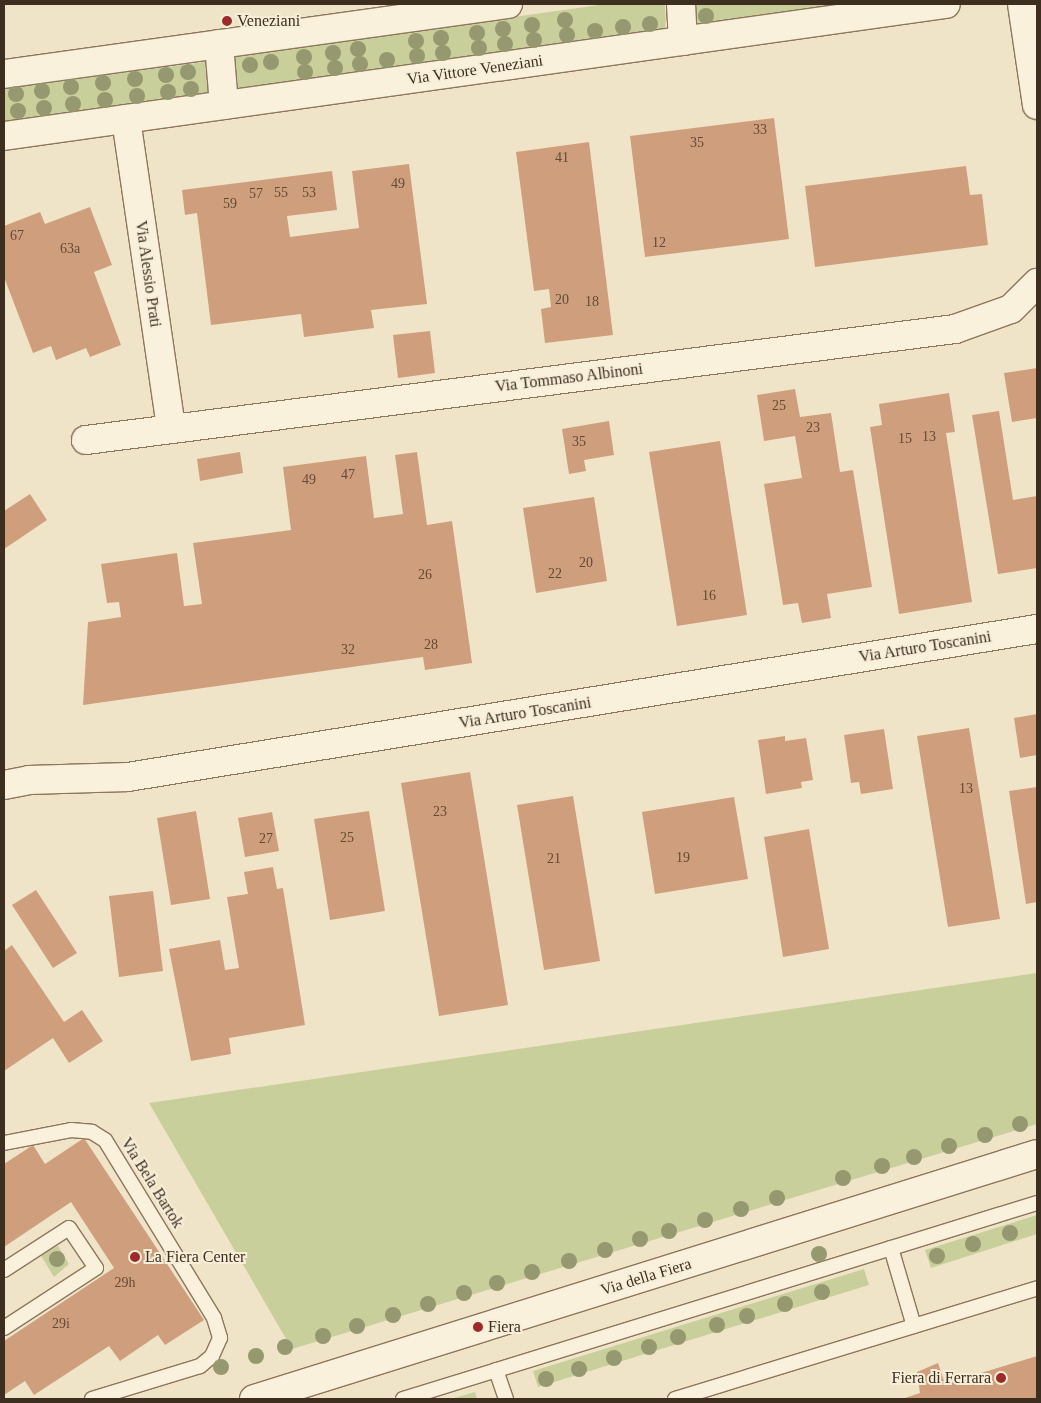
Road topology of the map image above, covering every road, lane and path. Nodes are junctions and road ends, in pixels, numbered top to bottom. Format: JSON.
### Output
{"nodes":[{"id":1,"x":508,"y":4,"type":"edge"},
{"id":2,"x":681,"y":4,"type":"edge"},
{"id":3,"x":946,"y":4,"type":"edge"},
{"id":4,"x":1022,"y":4,"type":"edge"},
{"id":5,"x":460,"y":7,"type":"edge"},
{"id":6,"x":683,"y":41,"type":"junction"},
{"id":7,"x":219,"y":44,"type":"junction"},
{"id":8,"x":8,"y":68,"type":"edge"},
{"id":9,"x":224,"y":105,"type":"junction"},
{"id":10,"x":1037,"y":105,"type":"edge"},
{"id":11,"x":126,"y":119,"type":"junction"},
{"id":12,"x":4,"y":136,"type":"edge"},
{"id":13,"x":1037,"y":283,"type":"edge"},
{"id":14,"x":171,"y":429,"type":"junction"},
{"id":15,"x":86,"y":440,"type":"dead end"},
{"id":16,"x":1037,"y":629,"type":"edge"},
{"id":17,"x":6,"y":780,"type":"edge"},
{"id":18,"x":4,"y":1143,"type":"edge"},
{"id":19,"x":1037,"y":1154,"type":"edge"},
{"id":20,"x":1037,"y":1203,"type":"edge"},
{"id":21,"x":891,"y":1248,"type":"junction"},
{"id":22,"x":4,"y":1270,"type":"edge"},
{"id":23,"x":1037,"y":1288,"type":"edge"},
{"id":24,"x":914,"y":1326,"type":"junction"},
{"id":25,"x":4,"y":1328,"type":"edge"},
{"id":26,"x":496,"y":1370,"type":"junction"},
{"id":27,"x":92,"y":1399,"type":"edge"},
{"id":28,"x":254,"y":1399,"type":"edge"},
{"id":29,"x":403,"y":1399,"type":"edge"},
{"id":30,"x":506,"y":1399,"type":"edge"},
{"id":31,"x":675,"y":1399,"type":"edge"}],
"edges":[{"from":1,"to":5,"type":"street"},
{"from":2,"to":6,"type":"street"},
{"from":3,"to":6,"type":"street","name":"Via Vittore Veneziani"},
{"from":4,"to":10,"type":"street"},
{"from":5,"to":7,"type":"street"},
{"from":6,"to":9,"type":"street","name":"Via Vittore Veneziani"},
{"from":7,"to":8,"type":"street"},
{"from":7,"to":9,"type":"street"},
{"from":9,"to":11,"type":"street","name":"Via Vittore Veneziani"},
{"from":11,"to":12,"type":"street","name":"Via Vittore Veneziani"},
{"from":11,"to":14,"type":"street","name":"Via Alessio Prati"},
{"from":13,"to":14,"type":"street","name":"Via Tommaso Albinoni"},
{"from":14,"to":15,"type":"street","name":"Via Tommaso Albinoni"},
{"from":16,"to":17,"type":"street","name":"Via Arturo Toscanini"},
{"from":18,"to":27,"type":"lane","name":"Via Bela Bartok"},
{"from":19,"to":28,"type":"street","name":"Via della Fiera"},
{"from":20,"to":21,"type":"lane"},
{"from":21,"to":24,"type":"lane"},
{"from":21,"to":26,"type":"lane"},
{"from":22,"to":25,"type":"lane"},
{"from":23,"to":24,"type":"lane"},
{"from":24,"to":31,"type":"lane"},
{"from":26,"to":29,"type":"lane"},
{"from":26,"to":30,"type":"lane"}]}
